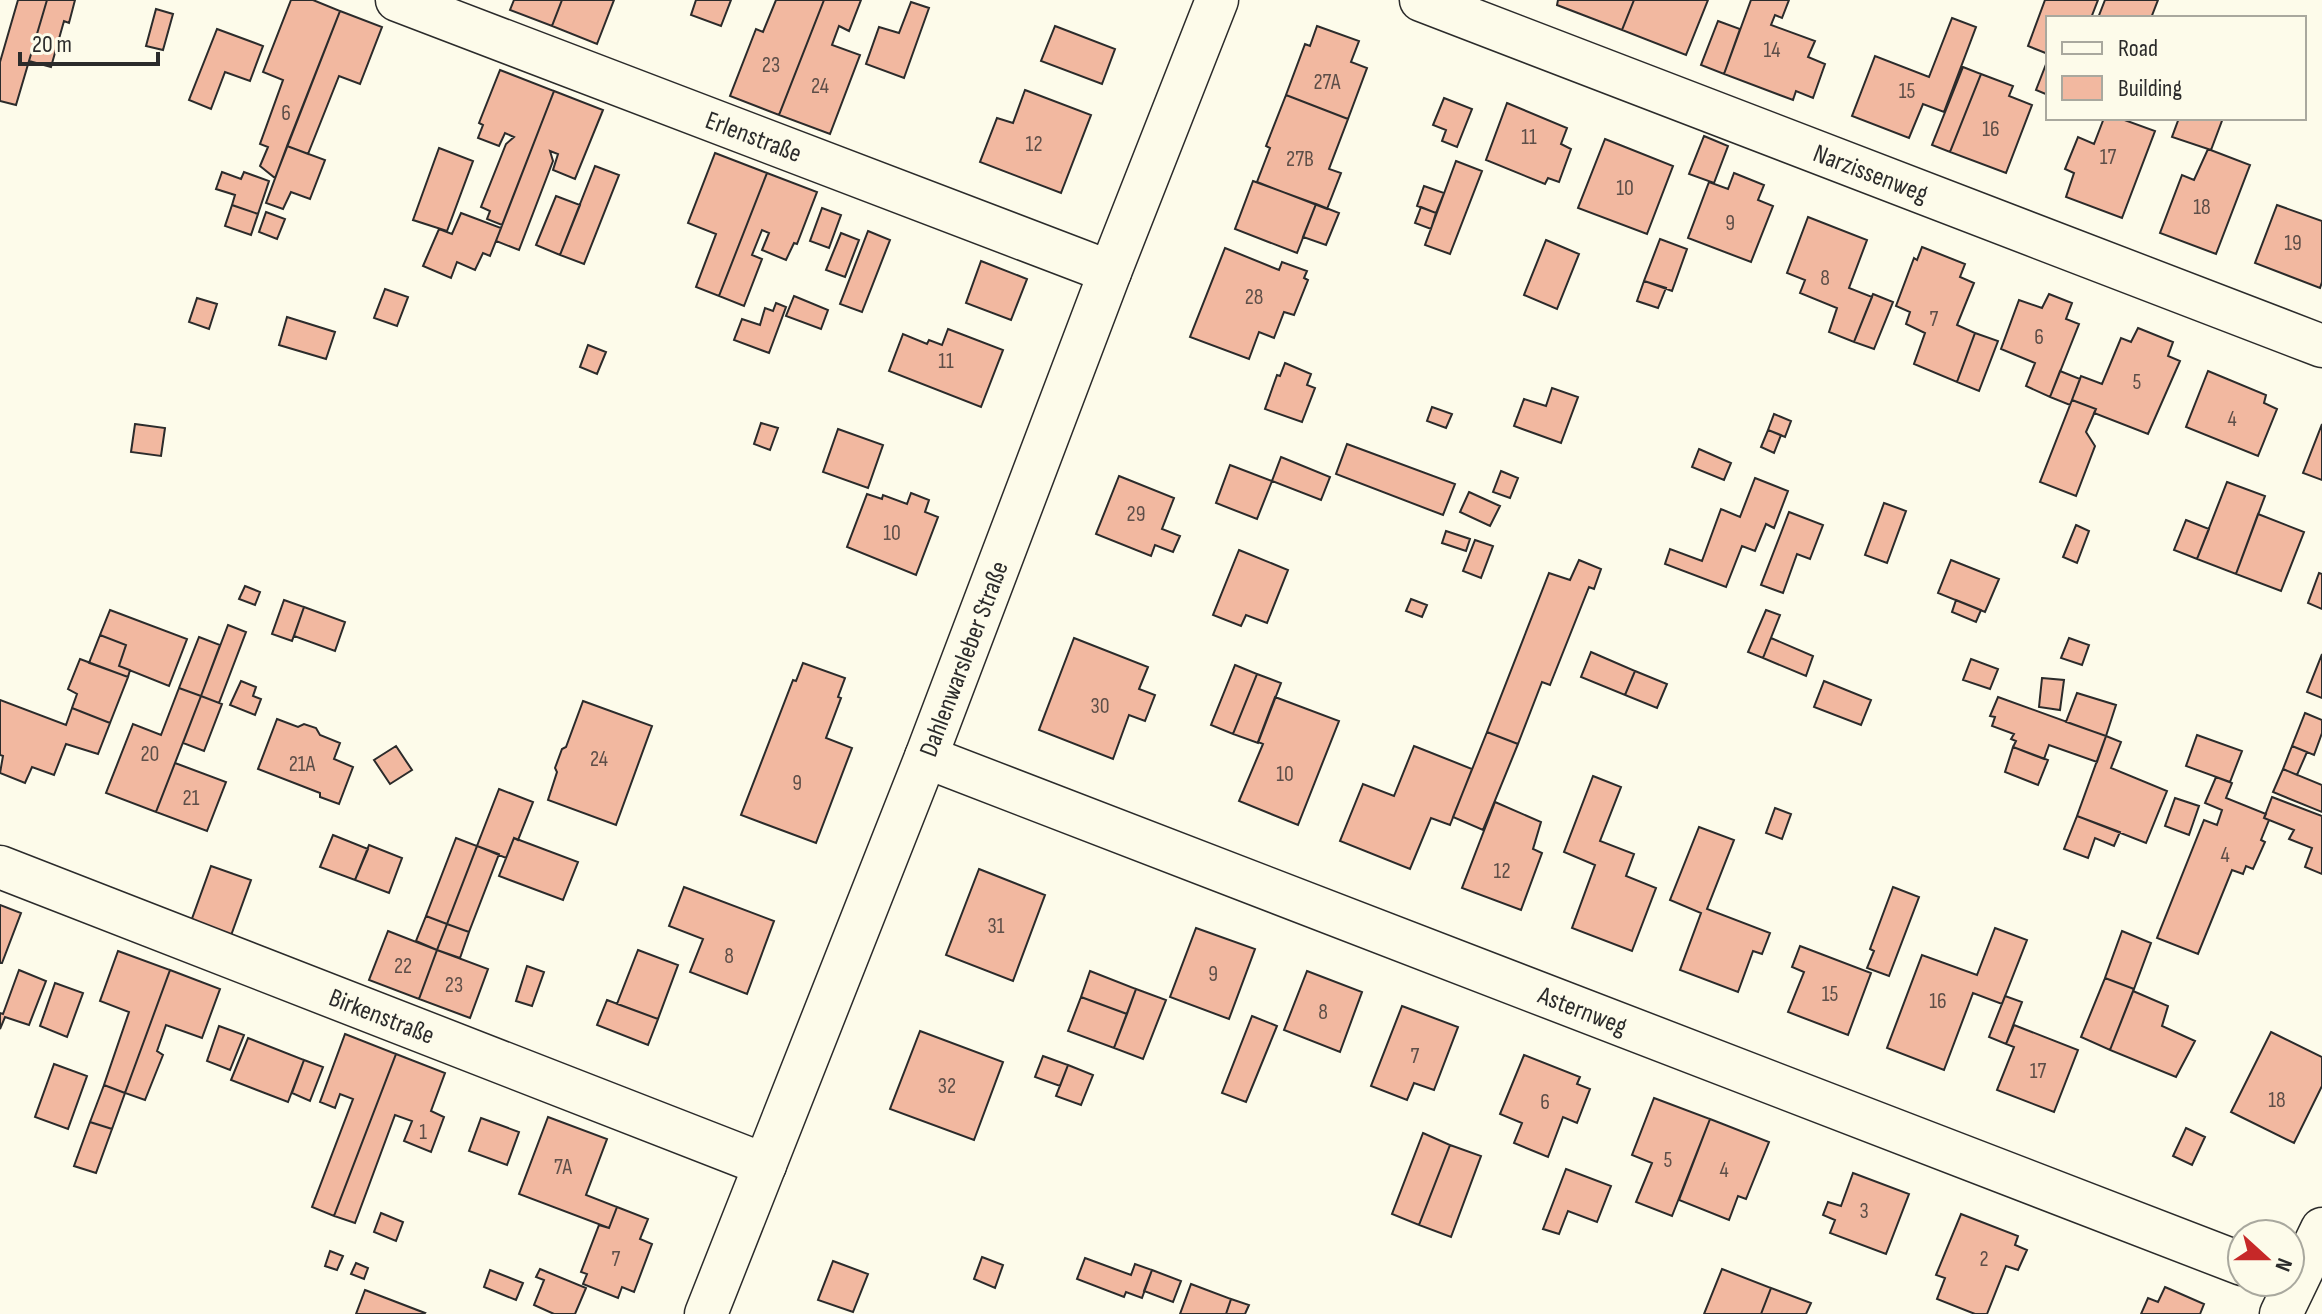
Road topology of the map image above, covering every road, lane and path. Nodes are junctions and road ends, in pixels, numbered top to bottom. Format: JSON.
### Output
{"nodes":[{"id":1,"x":397,"y":0,"type":"edge"},
{"id":2,"x":1217,"y":0,"type":"edge"},
{"id":3,"x":1421,"y":0,"type":"edge"},
{"id":4,"x":1110,"y":272,"type":"junction"},
{"id":5,"x":2322,"y":346,"type":"edge"},
{"id":6,"x":926,"y":757,"type":"junction"},
{"id":7,"x":0,"y":867,"type":"edge"},
{"id":8,"x":765,"y":1165,"type":"junction"},
{"id":9,"x":2319,"y":1241,"type":"edge"},
{"id":10,"x":2226,"y":1258,"type":"edge"},
{"id":11,"x":2306,"y":1261,"type":"edge"},
{"id":12,"x":706,"y":1314,"type":"edge"}],
"edges":[{"from":1,"to":4,"type":"street","name":"Erlenstraße"},
{"from":2,"to":4,"type":"street","name":"Dahlenwarsleber Straße"},
{"from":3,"to":5,"type":"street","name":"Narzissenweg"},
{"from":4,"to":6,"type":"street","name":"Dahlenwarsleber Straße"},
{"from":6,"to":8,"type":"street","name":"Dahlenwarsleber Straße"},
{"from":6,"to":10,"type":"street","name":"Asternweg"},
{"from":7,"to":8,"type":"street","name":"Birkenstraße"},
{"from":8,"to":12,"type":"street","name":"Dahlenwarsleber Straße"},
{"from":9,"to":11,"type":"street"}]}
